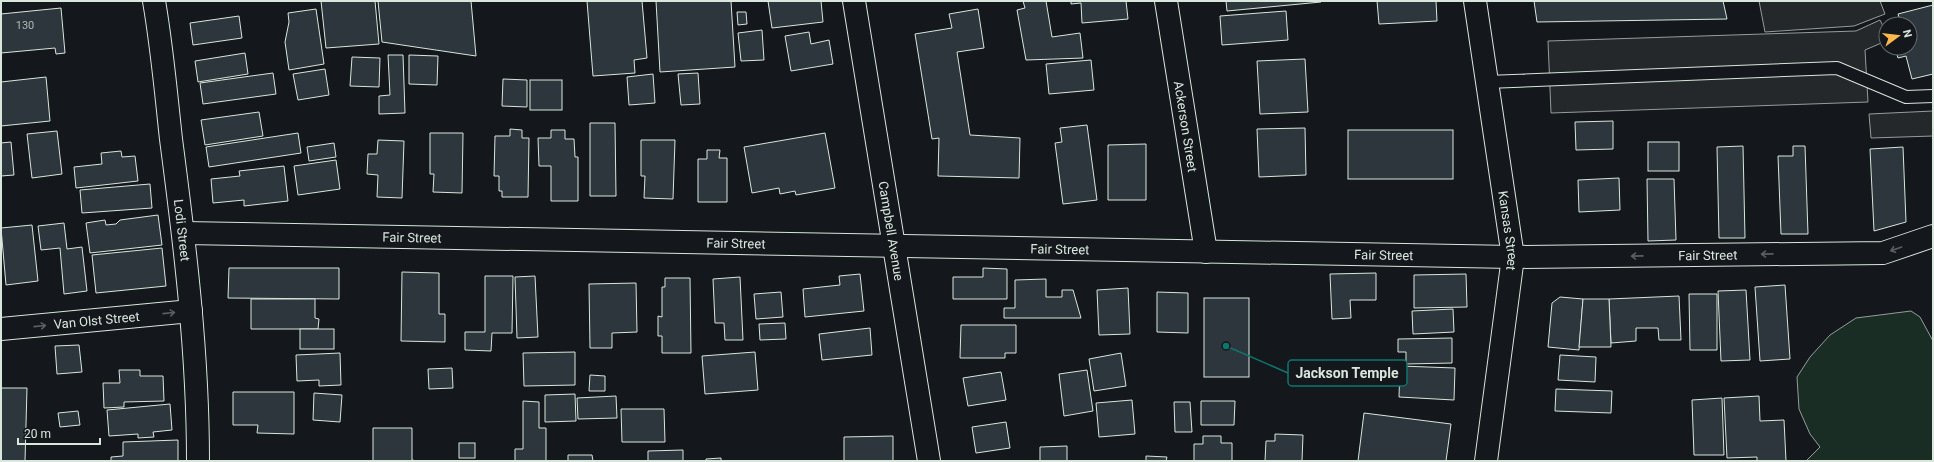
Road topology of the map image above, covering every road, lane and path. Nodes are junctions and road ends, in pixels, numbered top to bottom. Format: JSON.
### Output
{"nodes":[{"id":1,"x":154,"y":1,"type":"edge"},
{"id":2,"x":854,"y":1,"type":"edge"},
{"id":3,"x":1166,"y":1,"type":"edge"},
{"id":4,"x":1475,"y":1,"type":"edge"},
{"id":5,"x":1487,"y":82,"type":"junction"},
{"id":6,"x":1933,"y":96,"type":"edge"},
{"id":7,"x":184,"y":233,"type":"junction"},
{"id":8,"x":1933,"y":236,"type":"edge"},
{"id":9,"x":894,"y":246,"type":"junction"},
{"id":10,"x":1206,"y":252,"type":"junction"},
{"id":11,"x":1513,"y":257,"type":"junction"},
{"id":12,"x":192,"y":311,"type":"junction"},
{"id":13,"x":1,"y":329,"type":"edge"},
{"id":14,"x":198,"y":461,"type":"edge"},
{"id":15,"x":929,"y":461,"type":"edge"},
{"id":16,"x":1486,"y":461,"type":"edge"}],
"edges":[{"from":1,"to":7,"type":"street","name":"Lodi Street"},
{"from":2,"to":9,"type":"street","name":"Campbell Avenue"},
{"from":3,"to":10,"type":"street","name":"Ackerson Street"},
{"from":4,"to":5,"type":"street","name":"Kansas Street"},
{"from":5,"to":6,"type":"lane"},
{"from":5,"to":11,"type":"street","name":"Kansas Street"},
{"from":7,"to":9,"type":"street","name":"Fair Street"},
{"from":7,"to":12,"type":"street","name":"Lodi Street"},
{"from":8,"to":11,"type":"street","name":"Fair Street","one_way":true},
{"from":9,"to":10,"type":"street","name":"Fair Street"},
{"from":9,"to":15,"type":"street","name":"Campbell Avenue"},
{"from":10,"to":11,"type":"street","name":"Fair Street"},
{"from":11,"to":16,"type":"street","name":"Kansas Street"},
{"from":13,"to":12,"type":"street","name":"Van Olst Street","one_way":true},
{"from":12,"to":14,"type":"street","name":"Lodi Street"}]}
